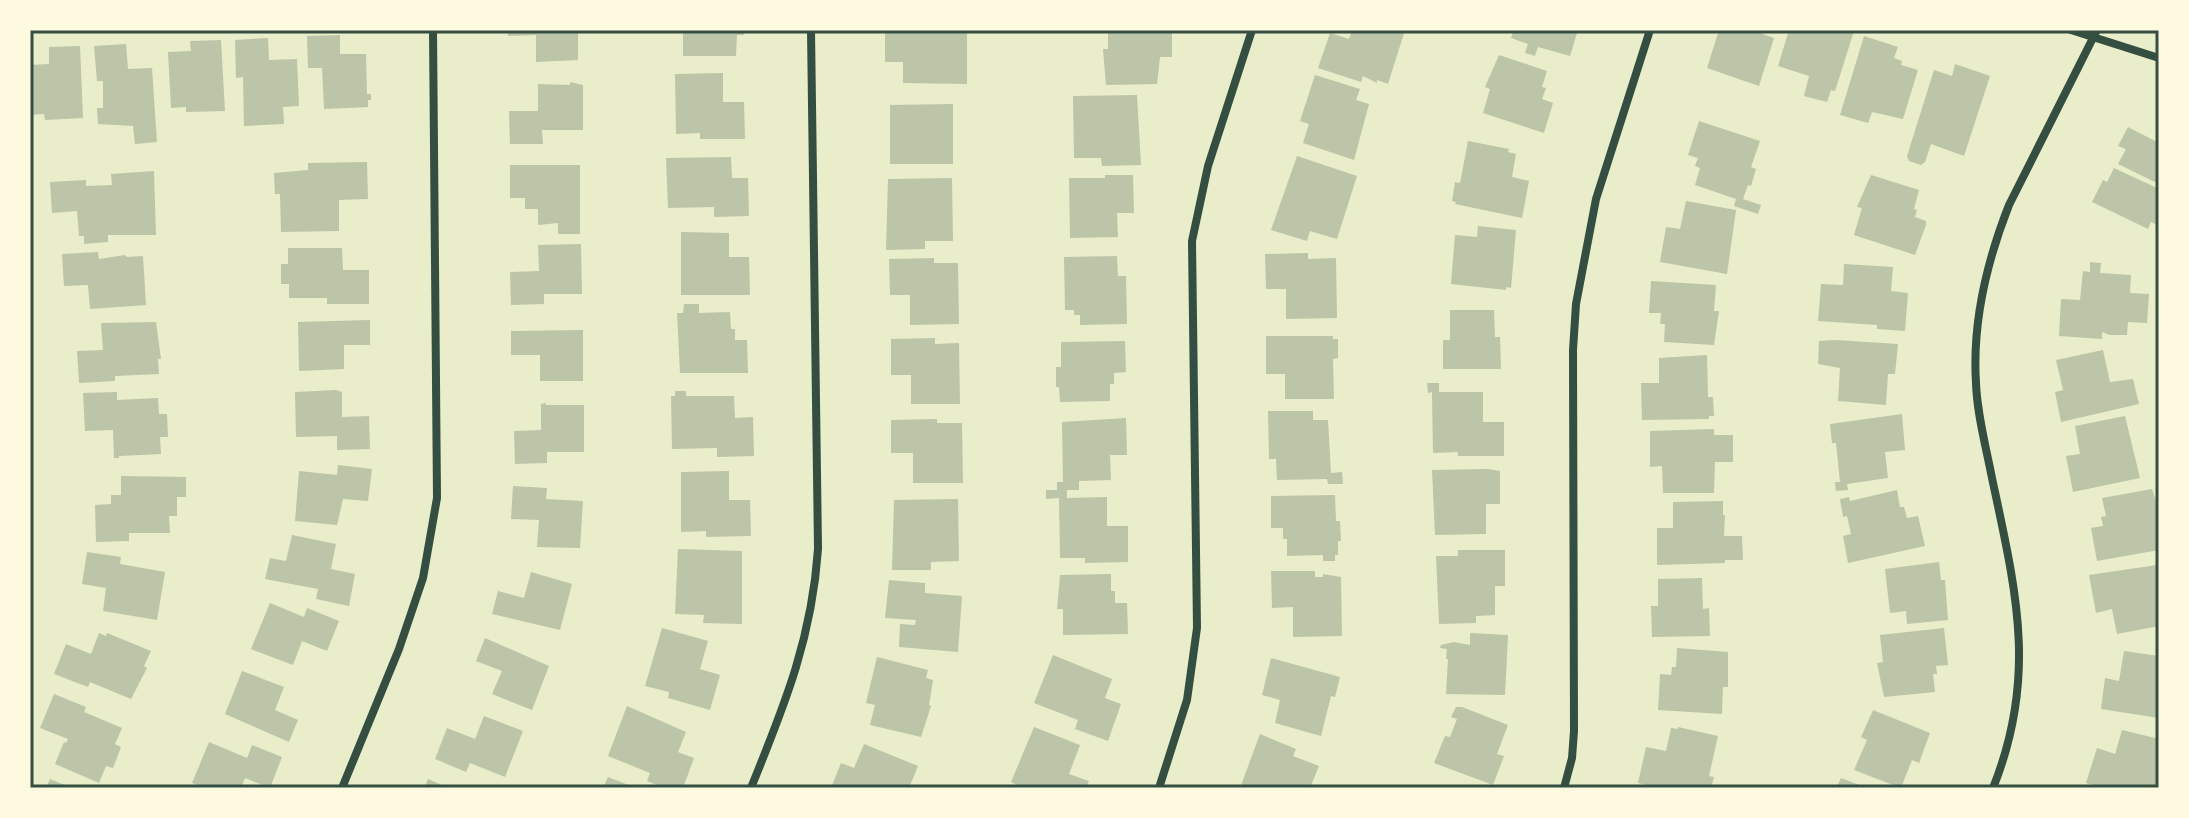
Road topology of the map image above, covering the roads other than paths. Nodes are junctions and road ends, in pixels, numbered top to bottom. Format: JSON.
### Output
{"nodes":[{"id":1,"x":433,"y":30,"type":"edge"},
{"id":2,"x":811,"y":30,"type":"edge"},
{"id":3,"x":1252,"y":30,"type":"edge"},
{"id":4,"x":1650,"y":30,"type":"edge"},
{"id":5,"x":2071,"y":30,"type":"edge"},
{"id":6,"x":2095,"y":34,"type":"edge"},
{"id":7,"x":2159,"y":58,"type":"edge"},
{"id":8,"x":342,"y":788,"type":"edge"},
{"id":9,"x":751,"y":788,"type":"edge"},
{"id":10,"x":1159,"y":788,"type":"edge"},
{"id":11,"x":1564,"y":788,"type":"edge"},
{"id":12,"x":1993,"y":788,"type":"edge"}],
"edges":[{"from":1,"to":8,"type":"street"},
{"from":2,"to":9,"type":"street"},
{"from":3,"to":10,"type":"street"},
{"from":4,"to":11,"type":"street"},
{"from":5,"to":6,"type":"street"},
{"from":6,"to":7,"type":"street"},
{"from":6,"to":12,"type":"street"}]}
